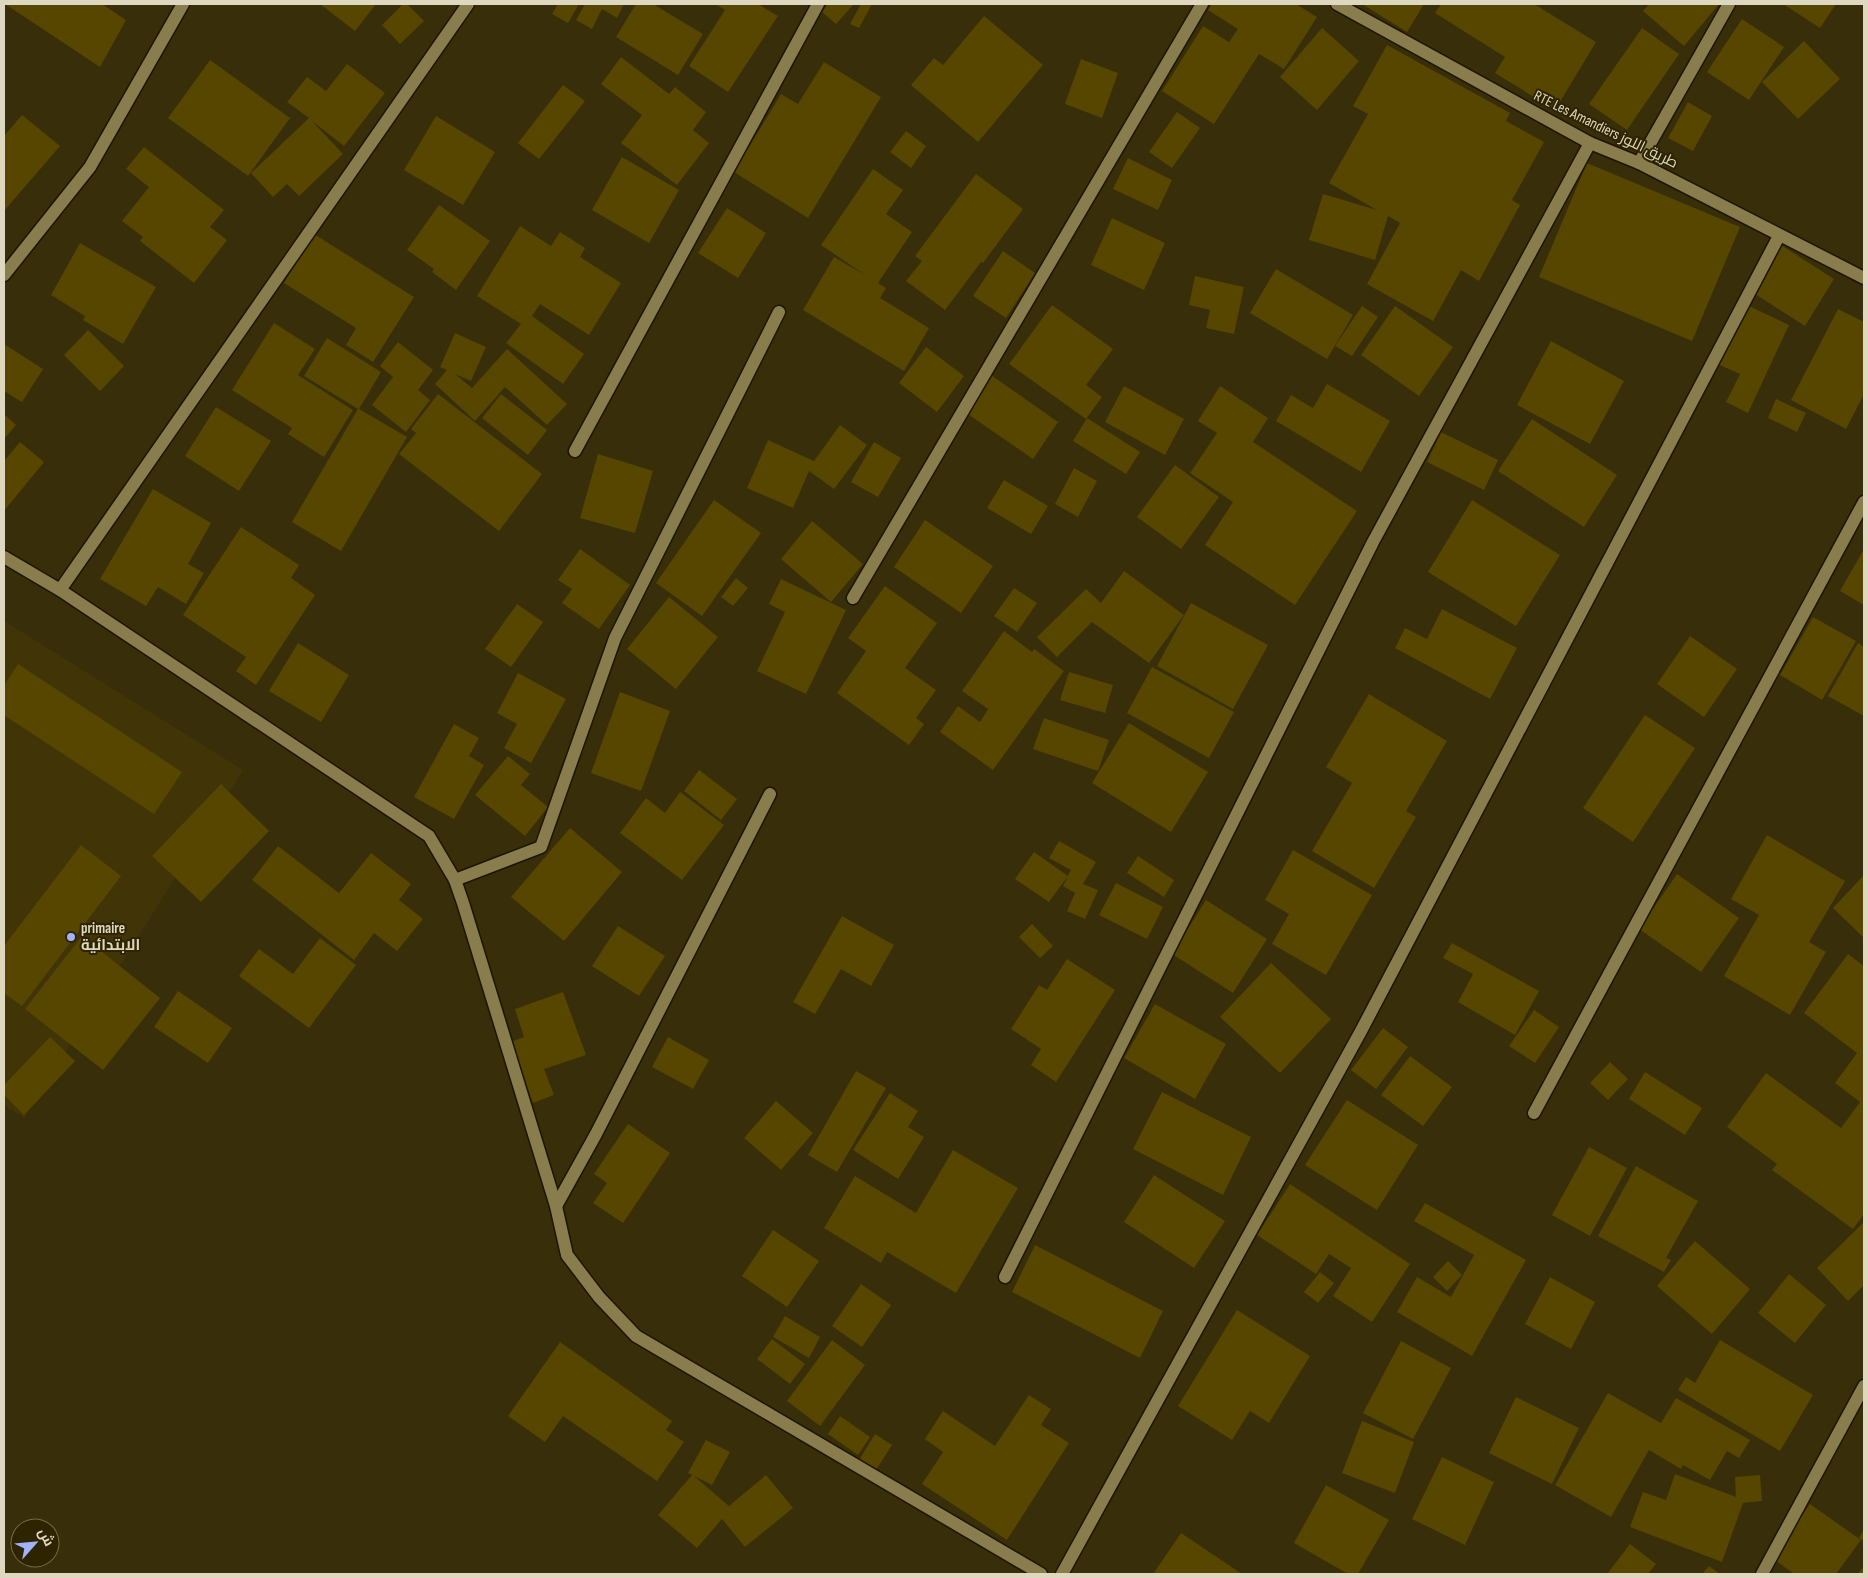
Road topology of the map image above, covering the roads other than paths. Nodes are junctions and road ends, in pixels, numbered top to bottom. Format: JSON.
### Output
{"nodes":[{"id":1,"x":183,"y":4,"type":"edge"},
{"id":2,"x":468,"y":4,"type":"edge"},
{"id":3,"x":818,"y":4,"type":"edge"},
{"id":4,"x":1202,"y":4,"type":"edge"},
{"id":5,"x":1337,"y":4,"type":"edge"},
{"id":6,"x":1729,"y":4,"type":"edge"},
{"id":7,"x":1590,"y":143,"type":"junction"},
{"id":8,"x":1638,"y":163,"type":"junction"},
{"id":9,"x":1779,"y":236,"type":"junction"},
{"id":10,"x":4,"y":275,"type":"edge"},
{"id":11,"x":1864,"y":278,"type":"edge"},
{"id":12,"x":779,"y":312,"type":"dead end"},
{"id":13,"x":575,"y":451,"type":"dead end"},
{"id":14,"x":1864,"y":502,"type":"edge"},
{"id":15,"x":4,"y":557,"type":"edge"},
{"id":16,"x":60,"y":590,"type":"junction"},
{"id":17,"x":854,"y":598,"type":"dead end"},
{"id":18,"x":770,"y":794,"type":"dead end"},
{"id":19,"x":455,"y":880,"type":"junction"},
{"id":20,"x":1534,"y":1113,"type":"dead end"},
{"id":21,"x":556,"y":1206,"type":"junction"},
{"id":22,"x":1005,"y":1277,"type":"dead end"},
{"id":23,"x":1864,"y":1386,"type":"edge"},
{"id":24,"x":1040,"y":1574,"type":"edge"},
{"id":25,"x":1062,"y":1574,"type":"edge"},
{"id":26,"x":1762,"y":1574,"type":"edge"}],
"edges":[{"from":1,"to":10,"type":"street"},
{"from":2,"to":16,"type":"street"},
{"from":3,"to":13,"type":"street"},
{"from":4,"to":17,"type":"street"},
{"from":5,"to":7,"type":"street","name":"RTE Les Amandiers طريق اللوز"},
{"from":6,"to":8,"type":"street"},
{"from":7,"to":8,"type":"street","name":"RTE Les Amandiers طريق اللوز"},
{"from":7,"to":22,"type":"street"},
{"from":8,"to":9,"type":"street","name":"RTE Les Amandiers طريق اللوز"},
{"from":9,"to":11,"type":"street","name":"RTE Les Amandiers طريق اللوز"},
{"from":9,"to":25,"type":"street"},
{"from":12,"to":19,"type":"street"},
{"from":14,"to":20,"type":"street"},
{"from":15,"to":16,"type":"street"},
{"from":16,"to":19,"type":"street"},
{"from":18,"to":21,"type":"street"},
{"from":19,"to":21,"type":"street"},
{"from":21,"to":24,"type":"street"},
{"from":23,"to":26,"type":"street"}]}
